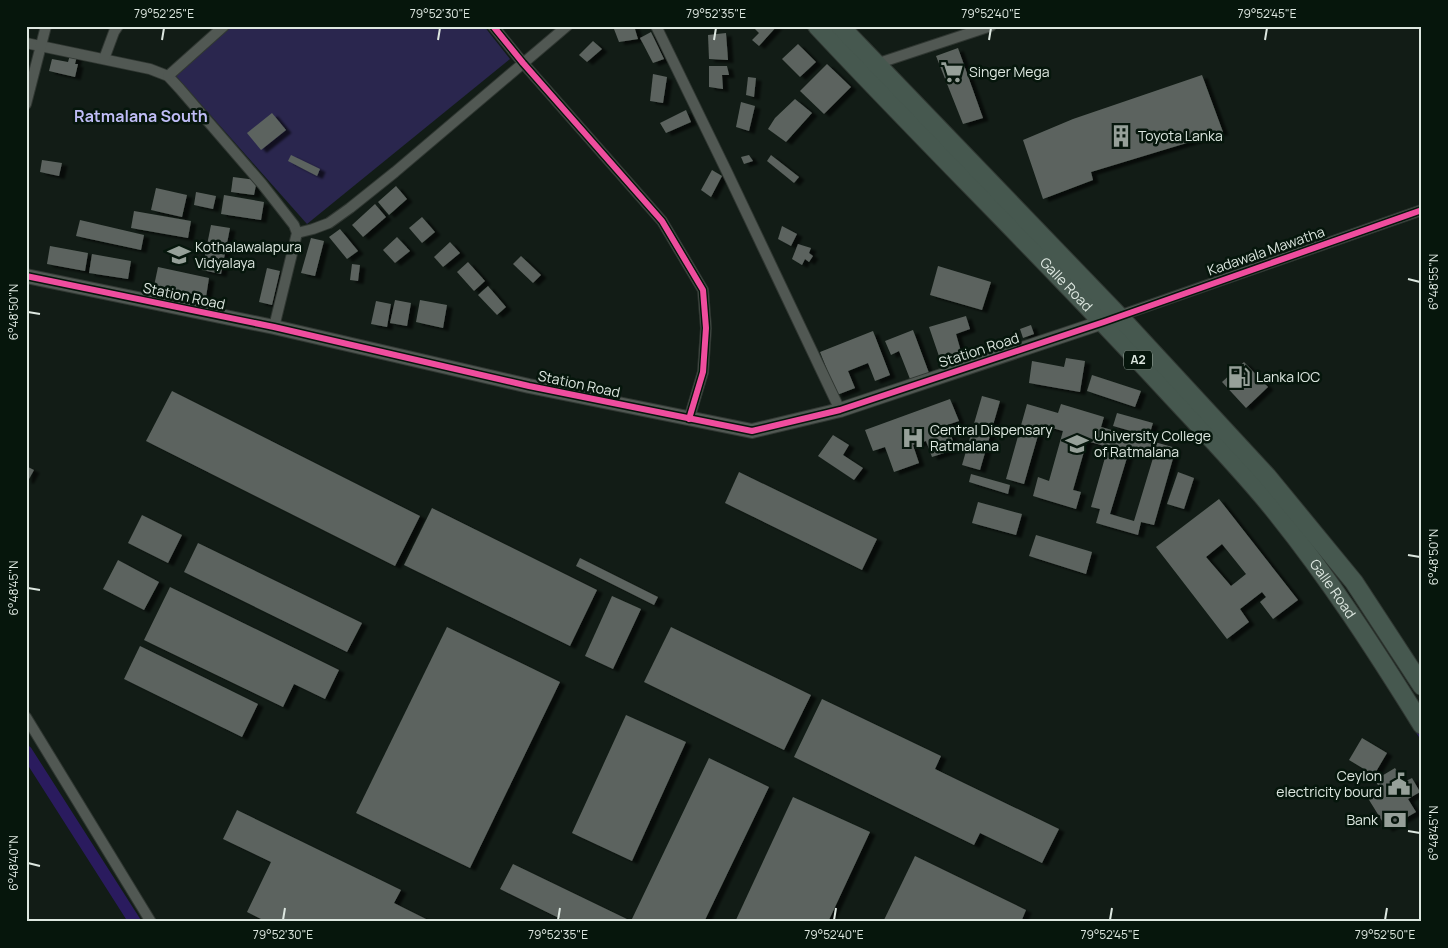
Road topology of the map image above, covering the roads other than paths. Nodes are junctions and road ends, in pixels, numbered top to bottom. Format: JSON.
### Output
{"nodes":[{"id":1,"x":46,"y":26,"type":"edge"},
{"id":2,"x":118,"y":26,"type":"edge"},
{"id":3,"x":224,"y":26,"type":"edge"},
{"id":4,"x":493,"y":26,"type":"edge"},
{"id":5,"x":567,"y":26,"type":"edge"},
{"id":6,"x":656,"y":26,"type":"edge"},
{"id":7,"x":817,"y":26,"type":"edge"},
{"id":8,"x":840,"y":26,"type":"edge"},
{"id":9,"x":991,"y":26,"type":"edge"},
{"id":10,"x":26,"y":43,"type":"edge"},
{"id":11,"x":42,"y":46,"type":"junction"},
{"id":12,"x":104,"y":59,"type":"junction"},
{"id":13,"x":523,"y":63,"type":"junction"},
{"id":14,"x":876,"y":64,"type":"junction"},
{"id":15,"x":168,"y":76,"type":"junction"},
{"id":16,"x":26,"y":104,"type":"edge"},
{"id":17,"x":1422,"y":210,"type":"edge"},
{"id":18,"x":297,"y":233,"type":"junction"},
{"id":19,"x":26,"y":276,"type":"edge"},
{"id":20,"x":1111,"y":319,"type":"junction"},
{"id":21,"x":274,"y":327,"type":"junction"},
{"id":22,"x":840,"y":410,"type":"junction"},
{"id":23,"x":689,"y":419,"type":"junction"},
{"id":24,"x":1422,"y":686,"type":"edge"},
{"id":25,"x":26,"y":717,"type":"edge"},
{"id":26,"x":1422,"y":725,"type":"edge"},
{"id":27,"x":151,"y":922,"type":"edge"}],
"edges":[{"from":1,"to":11,"type":"street"},
{"from":2,"to":12,"type":"street"},
{"from":3,"to":15,"type":"street"},
{"from":4,"to":13,"type":"street"},
{"from":5,"to":13,"type":"street"},
{"from":6,"to":22,"type":"street"},
{"from":7,"to":20,"type":"highway","name":"Galle Road","number":"A2"},
{"from":8,"to":14,"type":"highway","name":"Galle Road","number":"A2"},
{"from":9,"to":14,"type":"street"},
{"from":10,"to":11,"type":"street"},
{"from":11,"to":12,"type":"street"},
{"from":11,"to":16,"type":"street"},
{"from":12,"to":15,"type":"street"},
{"from":13,"to":18,"type":"street"},
{"from":13,"to":23,"type":"street"},
{"from":14,"to":20,"type":"highway","name":"Galle Road","number":"A2"},
{"from":15,"to":18,"type":"street"},
{"from":17,"to":20,"type":"street","name":"Kadawala Mawatha"},
{"from":18,"to":21,"type":"street"},
{"from":19,"to":21,"type":"street","name":"Station Road"},
{"from":20,"to":22,"type":"street","name":"Station Road"},
{"from":20,"to":24,"type":"highway","name":"Galle Road","number":"A2"},
{"from":20,"to":26,"type":"highway","name":"Galle Road","number":"A2"},
{"from":21,"to":23,"type":"street","name":"Station Road"},
{"from":22,"to":23,"type":"street","name":"Station Road"},
{"from":25,"to":27,"type":"street"}]}
